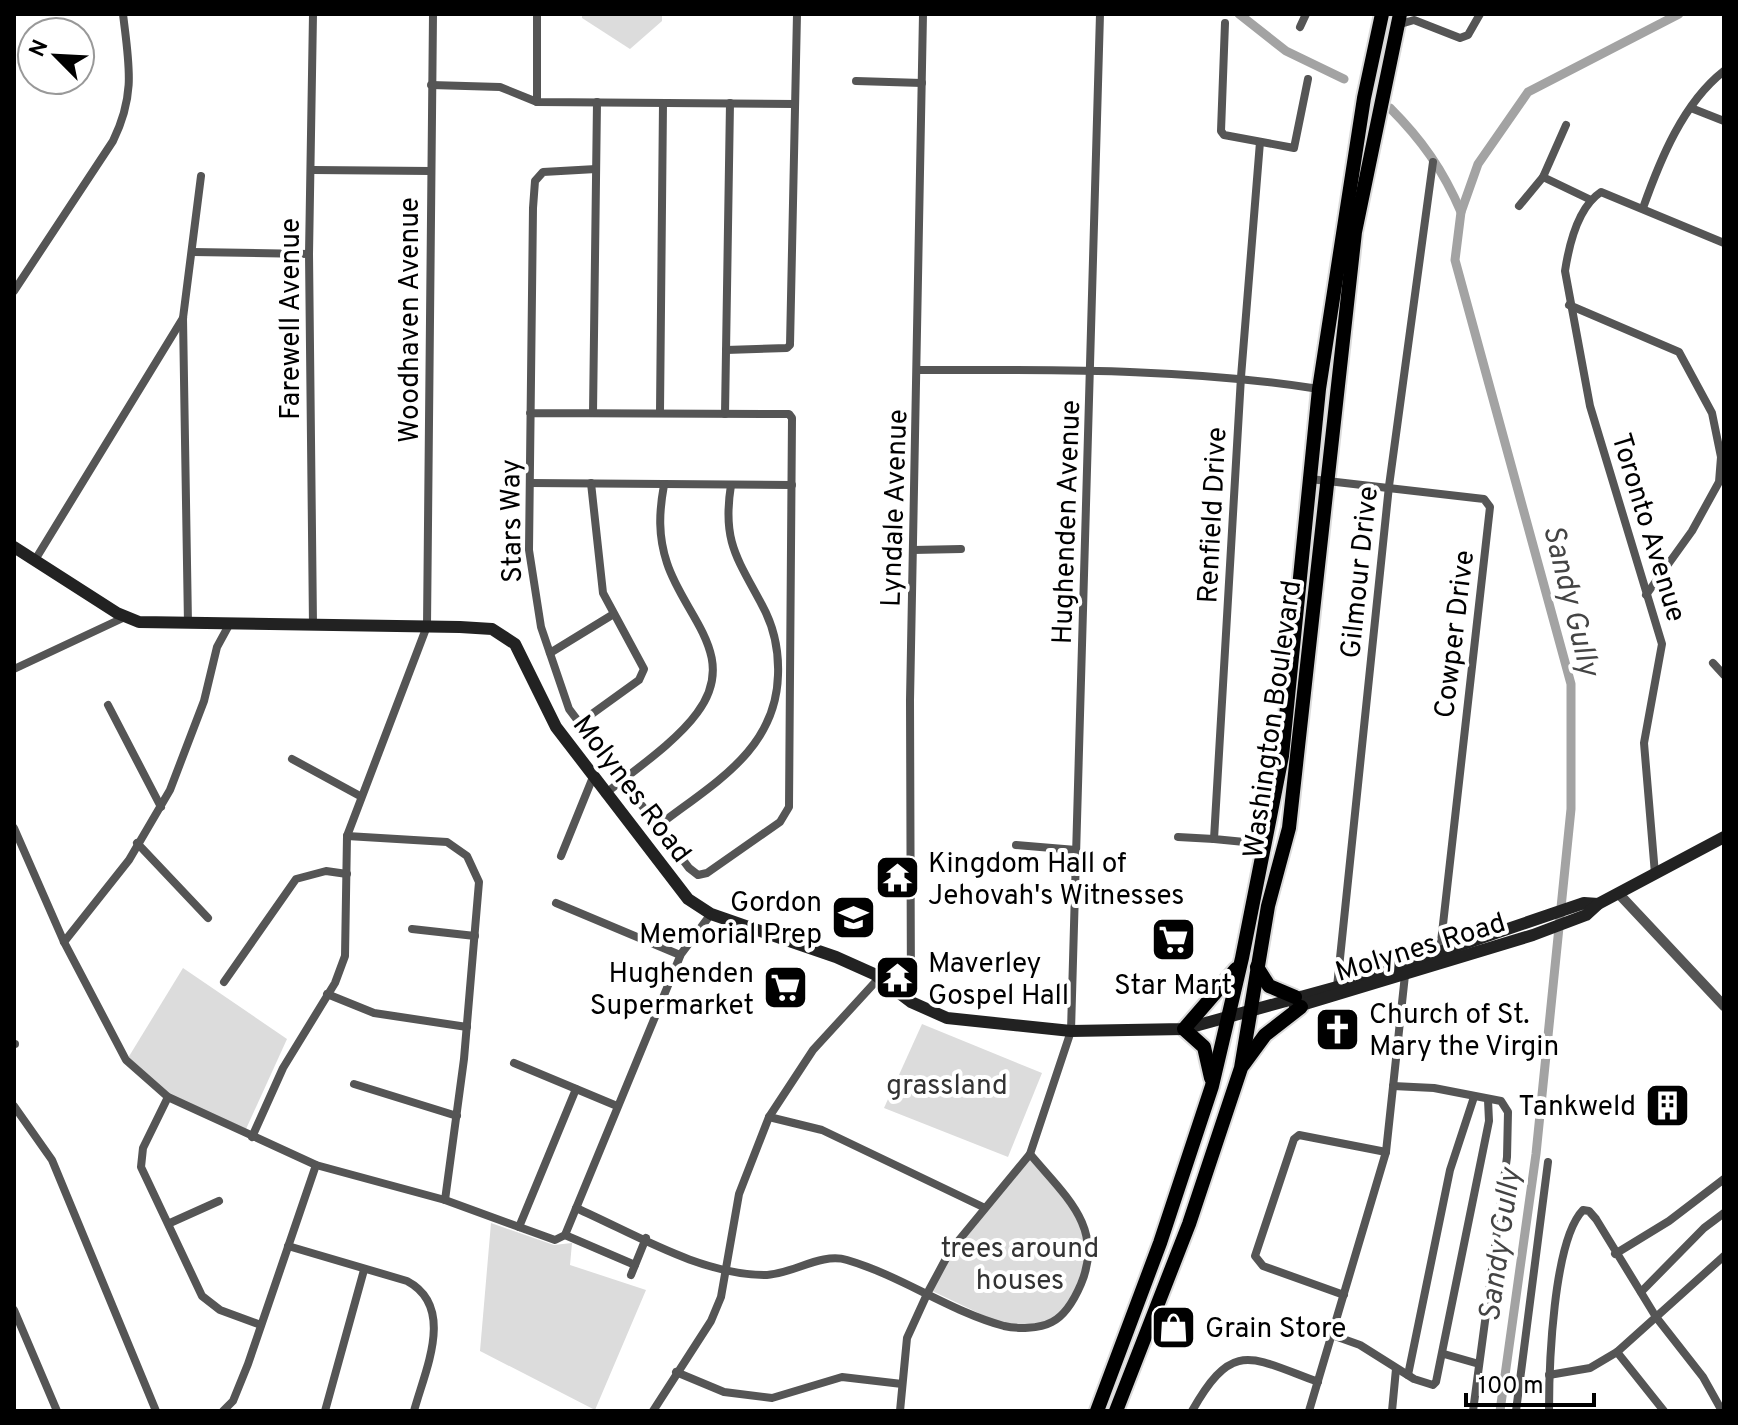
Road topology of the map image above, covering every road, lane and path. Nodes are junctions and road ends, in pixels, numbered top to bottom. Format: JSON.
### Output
{"nodes":[{"id":1,"x":123,"y":14,"type":"edge"},
{"id":2,"x":313,"y":14,"type":"edge"},
{"id":3,"x":433,"y":14,"type":"edge"},
{"id":4,"x":537,"y":14,"type":"edge"},
{"id":5,"x":797,"y":14,"type":"edge"},
{"id":6,"x":923,"y":14,"type":"edge"},
{"id":7,"x":1100,"y":14,"type":"edge"},
{"id":8,"x":1306,"y":14,"type":"edge"},
{"id":9,"x":1382,"y":14,"type":"edge"},
{"id":10,"x":1480,"y":14,"type":"edge"},
{"id":11,"x":1398,"y":20,"type":"edge"},
{"id":12,"x":1225,"y":23,"type":"dead end"},
{"id":13,"x":1300,"y":27,"type":"dead end"},
{"id":14,"x":1724,"y":71,"type":"edge"},
{"id":15,"x":1308,"y":79,"type":"dead end"},
{"id":16,"x":856,"y":81,"type":"dead end"},
{"id":17,"x":922,"y":83,"type":"junction"},
{"id":18,"x":431,"y":85,"type":"junction"},
{"id":19,"x":537,"y":102,"type":"junction"},
{"id":20,"x":597,"y":102,"type":"junction"},
{"id":21,"x":663,"y":103,"type":"junction"},
{"id":22,"x":730,"y":103,"type":"junction"},
{"id":23,"x":795,"y":104,"type":"junction"},
{"id":24,"x":1691,"y":108,"type":"junction"},
{"id":25,"x":1724,"y":121,"type":"edge"},
{"id":26,"x":1566,"y":125,"type":"dead end"},
{"id":27,"x":1260,"y":142,"type":"junction"},
{"id":28,"x":1433,"y":162,"type":"dead end"},
{"id":29,"x":596,"y":169,"type":"junction"},
{"id":30,"x":313,"y":170,"type":"junction"},
{"id":31,"x":431,"y":171,"type":"junction"},
{"id":32,"x":201,"y":176,"type":"dead end"},
{"id":33,"x":1543,"y":177,"type":"junction"},
{"id":34,"x":1591,"y":200,"type":"junction"},
{"id":35,"x":1519,"y":206,"type":"dead end"},
{"id":36,"x":1643,"y":208,"type":"junction"},
{"id":37,"x":1724,"y":243,"type":"edge"},
{"id":38,"x":193,"y":252,"type":"junction"},
{"id":39,"x":309,"y":254,"type":"junction"},
{"id":40,"x":14,"y":291,"type":"edge"},
{"id":41,"x":1569,"y":305,"type":"junction"},
{"id":42,"x":183,"y":318,"type":"junction"},
{"id":43,"x":726,"y":350,"type":"junction"},
{"id":44,"x":918,"y":370,"type":"junction"},
{"id":45,"x":1093,"y":370,"type":"junction"},
{"id":46,"x":1241,"y":377,"type":"junction"},
{"id":47,"x":1319,"y":389,"type":"junction"},
{"id":48,"x":660,"y":412,"type":"junction"},
{"id":49,"x":530,"y":413,"type":"junction"},
{"id":50,"x":593,"y":413,"type":"junction"},
{"id":51,"x":725,"y":414,"type":"junction"},
{"id":52,"x":1723,"y":456,"type":"edge"},
{"id":53,"x":1310,"y":479,"type":"junction"},
{"id":54,"x":1327,"y":481,"type":"junction"},
{"id":55,"x":530,"y":483,"type":"junction"},
{"id":56,"x":591,"y":483,"type":"junction"},
{"id":57,"x":664,"y":485,"type":"junction"},
{"id":58,"x":731,"y":485,"type":"junction"},
{"id":59,"x":792,"y":485,"type":"junction"},
{"id":60,"x":1389,"y":486,"type":"junction"},
{"id":61,"x":14,"y":547,"type":"edge"},
{"id":62,"x":961,"y":549,"type":"dead end"},
{"id":63,"x":913,"y":550,"type":"junction"},
{"id":64,"x":35,"y":560,"type":"junction"},
{"id":65,"x":1646,"y":595,"type":"junction"},
{"id":66,"x":612,"y":615,"type":"junction"},
{"id":67,"x":125,"y":617,"type":"junction"},
{"id":68,"x":792,"y":619,"type":"junction"},
{"id":69,"x":771,"y":623,"type":"junction"},
{"id":70,"x":188,"y":624,"type":"junction"},
{"id":71,"x":229,"y":625,"type":"junction"},
{"id":72,"x":313,"y":625,"type":"junction"},
{"id":73,"x":427,"y":626,"type":"junction"},
{"id":74,"x":550,"y":653,"type":"junction"},
{"id":75,"x":1713,"y":663,"type":"dead end"},
{"id":76,"x":14,"y":669,"type":"edge"},
{"id":77,"x":1724,"y":675,"type":"edge"},
{"id":78,"x":108,"y":705,"type":"dead end"},
{"id":79,"x":791,"y":711,"type":"junction"},
{"id":80,"x":773,"y":714,"type":"junction"},
{"id":81,"x":578,"y":724,"type":"junction"},
{"id":82,"x":292,"y":759,"type":"dead end"},
{"id":83,"x":593,"y":777,"type":"junction"},
{"id":84,"x":622,"y":781,"type":"junction"},
{"id":85,"x":605,"y":794,"type":"junction"},
{"id":86,"x":360,"y":796,"type":"junction"},
{"id":87,"x":161,"y":807,"type":"junction"},
{"id":88,"x":658,"y":826,"type":"junction"},
{"id":89,"x":14,"y":828,"type":"edge"},
{"id":90,"x":347,"y":836,"type":"junction"},
{"id":91,"x":1178,"y":837,"type":"dead end"},
{"id":92,"x":1724,"y":837,"type":"edge"},
{"id":93,"x":1214,"y":839,"type":"junction"},
{"id":94,"x":137,"y":843,"type":"junction"},
{"id":95,"x":1265,"y":844,"type":"junction"},
{"id":96,"x":1016,"y":845,"type":"dead end"},
{"id":97,"x":1076,"y":850,"type":"junction"},
{"id":98,"x":561,"y":856,"type":"dead end"},
{"id":99,"x":347,"y":874,"type":"junction"},
{"id":100,"x":1655,"y":874,"type":"junction"},
{"id":101,"x":1618,"y":893,"type":"junction"},
{"id":102,"x":556,"y":903,"type":"dead end"},
{"id":103,"x":711,"y":914,"type":"junction"},
{"id":104,"x":208,"y":918,"type":"dead end"},
{"id":105,"x":412,"y":929,"type":"dead end"},
{"id":106,"x":1532,"y":930,"type":"junction"},
{"id":107,"x":475,"y":936,"type":"junction"},
{"id":108,"x":64,"y":942,"type":"junction"},
{"id":109,"x":1440,"y":951,"type":"junction"},
{"id":110,"x":680,"y":955,"type":"junction"},
{"id":111,"x":1242,"y":958,"type":"junction"},
{"id":112,"x":1257,"y":967,"type":"junction"},
{"id":113,"x":1405,"y":975,"type":"junction"},
{"id":114,"x":879,"y":978,"type":"junction"},
{"id":115,"x":224,"y":982,"type":"dead end"},
{"id":116,"x":1337,"y":987,"type":"junction"},
{"id":117,"x":327,"y":994,"type":"junction"},
{"id":118,"x":911,"y":1002,"type":"junction"},
{"id":119,"x":1298,"y":1002,"type":"junction"},
{"id":120,"x":1724,"y":1006,"type":"edge"},
{"id":121,"x":1248,"y":1012,"type":"junction"},
{"id":122,"x":1229,"y":1017,"type":"junction"},
{"id":123,"x":467,"y":1027,"type":"junction"},
{"id":124,"x":1184,"y":1029,"type":"junction"},
{"id":125,"x":1071,"y":1031,"type":"junction"},
{"id":126,"x":514,"y":1063,"type":"dead end"},
{"id":127,"x":1241,"y":1068,"type":"junction"},
{"id":128,"x":354,"y":1084,"type":"dead end"},
{"id":129,"x":1212,"y":1086,"type":"junction"},
{"id":130,"x":1393,"y":1086,"type":"junction"},
{"id":131,"x":576,"y":1089,"type":"junction"},
{"id":132,"x":168,"y":1097,"type":"junction"},
{"id":133,"x":1474,"y":1097,"type":"junction"},
{"id":134,"x":1488,"y":1100,"type":"junction"},
{"id":135,"x":14,"y":1106,"type":"edge"},
{"id":136,"x":617,"y":1106,"type":"junction"},
{"id":137,"x":457,"y":1116,"type":"junction"},
{"id":138,"x":769,"y":1117,"type":"junction"},
{"id":139,"x":252,"y":1137,"type":"junction"},
{"id":140,"x":1386,"y":1152,"type":"junction"},
{"id":141,"x":1030,"y":1154,"type":"junction"},
{"id":142,"x":1548,"y":1162,"type":"dead end"},
{"id":143,"x":316,"y":1165,"type":"junction"},
{"id":144,"x":1724,"y":1179,"type":"edge"},
{"id":145,"x":445,"y":1200,"type":"junction"},
{"id":146,"x":219,"y":1201,"type":"dead end"},
{"id":147,"x":983,"y":1207,"type":"junction"},
{"id":148,"x":576,"y":1208,"type":"junction"},
{"id":149,"x":1724,"y":1213,"type":"edge"},
{"id":150,"x":170,"y":1223,"type":"junction"},
{"id":151,"x":519,"y":1227,"type":"junction"},
{"id":152,"x":565,"y":1235,"type":"junction"},
{"id":153,"x":646,"y":1238,"type":"junction"},
{"id":154,"x":288,"y":1246,"type":"junction"},
{"id":155,"x":1615,"y":1254,"type":"junction"},
{"id":156,"x":1724,"y":1256,"type":"edge"},
{"id":157,"x":635,"y":1265,"type":"junction"},
{"id":158,"x":722,"y":1269,"type":"junction"},
{"id":159,"x":364,"y":1270,"type":"junction"},
{"id":160,"x":631,"y":1275,"type":"dead end"},
{"id":161,"x":928,"y":1292,"type":"junction"},
{"id":162,"x":1641,"y":1292,"type":"junction"},
{"id":163,"x":1344,"y":1295,"type":"junction"},
{"id":164,"x":14,"y":1310,"type":"edge"},
{"id":165,"x":1656,"y":1317,"type":"junction"},
{"id":166,"x":261,"y":1325,"type":"junction"},
{"id":167,"x":1332,"y":1335,"type":"junction"},
{"id":168,"x":1617,"y":1352,"type":"junction"},
{"id":169,"x":1444,"y":1354,"type":"junction"},
{"id":170,"x":1479,"y":1364,"type":"junction"},
{"id":171,"x":1396,"y":1369,"type":"junction"},
{"id":172,"x":676,"y":1372,"type":"junction"},
{"id":173,"x":1408,"y":1375,"type":"junction"},
{"id":174,"x":1549,"y":1375,"type":"junction"},
{"id":175,"x":1318,"y":1382,"type":"junction"},
{"id":176,"x":902,"y":1384,"type":"junction"},
{"id":177,"x":900,"y":1409,"type":"edge"},
{"id":178,"x":57,"y":1411,"type":"edge"},
{"id":179,"x":156,"y":1411,"type":"edge"},
{"id":180,"x":223,"y":1411,"type":"edge"},
{"id":181,"x":325,"y":1411,"type":"edge"},
{"id":182,"x":414,"y":1411,"type":"edge"},
{"id":183,"x":653,"y":1411,"type":"edge"},
{"id":184,"x":910,"y":1411,"type":"edge"},
{"id":185,"x":1097,"y":1411,"type":"edge"},
{"id":186,"x":1116,"y":1411,"type":"edge"},
{"id":187,"x":1192,"y":1411,"type":"edge"},
{"id":188,"x":1309,"y":1411,"type":"edge"},
{"id":189,"x":1392,"y":1411,"type":"edge"},
{"id":190,"x":1473,"y":1411,"type":"edge"},
{"id":191,"x":1516,"y":1411,"type":"edge"},
{"id":192,"x":1549,"y":1411,"type":"edge"},
{"id":193,"x":1664,"y":1411,"type":"edge"},
{"id":194,"x":1722,"y":1411,"type":"edge"}],
"edges":[{"from":1,"to":40,"type":"street"},
{"from":2,"to":30,"type":"street","name":"Farewell Avenue"},
{"from":3,"to":18,"type":"street","name":"Woodhaven Avenue"},
{"from":4,"to":19,"type":"street"},
{"from":5,"to":23,"type":"street"},
{"from":6,"to":17,"type":"street","name":"Lyndale Avenue"},
{"from":7,"to":45,"type":"street","name":"Hughenden Avenue"},
{"from":8,"to":13,"type":"street"},
{"from":9,"to":47,"type":"highway","name":"Washington Boulevard"},
{"from":10,"to":11,"type":"street"},
{"from":11,"to":54,"type":"highway","name":"Washington Boulevard"},
{"from":12,"to":27,"type":"street"},
{"from":14,"to":24,"type":"street"},
{"from":15,"to":27,"type":"street"},
{"from":16,"to":17,"type":"street"},
{"from":17,"to":44,"type":"street","name":"Lyndale Avenue"},
{"from":18,"to":19,"type":"street"},
{"from":18,"to":31,"type":"street","name":"Woodhaven Avenue"},
{"from":19,"to":20,"type":"street"},
{"from":20,"to":21,"type":"street"},
{"from":20,"to":29,"type":"street"},
{"from":21,"to":22,"type":"street"},
{"from":21,"to":48,"type":"street"},
{"from":22,"to":23,"type":"street"},
{"from":22,"to":43,"type":"street"},
{"from":23,"to":43,"type":"street"},
{"from":24,"to":25,"type":"street"},
{"from":24,"to":36,"type":"street"},
{"from":26,"to":33,"type":"street"},
{"from":27,"to":46,"type":"street","name":"Renfield Drive"},
{"from":28,"to":60,"type":"street","name":"Gilmour Drive"},
{"from":29,"to":49,"type":"street","name":"Stars Way"},
{"from":29,"to":50,"type":"street"},
{"from":30,"to":31,"type":"street"},
{"from":30,"to":39,"type":"street","name":"Farewell Avenue"},
{"from":31,"to":73,"type":"street","name":"Woodhaven Avenue"},
{"from":32,"to":38,"type":"street"},
{"from":33,"to":34,"type":"street"},
{"from":33,"to":35,"type":"street"},
{"from":34,"to":36,"type":"street"},
{"from":34,"to":41,"type":"street","name":"Toronto Avenue"},
{"from":36,"to":37,"type":"street"},
{"from":38,"to":39,"type":"street"},
{"from":38,"to":42,"type":"street"},
{"from":39,"to":72,"type":"street","name":"Farewell Avenue"},
{"from":41,"to":52,"type":"street"},
{"from":41,"to":65,"type":"street","name":"Toronto Avenue"},
{"from":42,"to":64,"type":"street"},
{"from":42,"to":70,"type":"street"},
{"from":43,"to":51,"type":"street"},
{"from":44,"to":45,"type":"street"},
{"from":44,"to":63,"type":"street","name":"Lyndale Avenue"},
{"from":45,"to":46,"type":"street"},
{"from":45,"to":97,"type":"street","name":"Hughenden Avenue"},
{"from":46,"to":47,"type":"street"},
{"from":46,"to":93,"type":"street","name":"Renfield Drive"},
{"from":47,"to":53,"type":"highway","name":"Washington Boulevard"},
{"from":48,"to":50,"type":"street"},
{"from":48,"to":51,"type":"street"},
{"from":49,"to":50,"type":"street"},
{"from":49,"to":55,"type":"street","name":"Stars Way"},
{"from":51,"to":59,"type":"street"},
{"from":52,"to":65,"type":"street"},
{"from":53,"to":54,"type":"street","name":"Cowper Drive"},
{"from":53,"to":95,"type":"highway","name":"Washington Boulevard"},
{"from":54,"to":60,"type":"street","name":"Cowper Drive"},
{"from":54,"to":112,"type":"highway","name":"Washington Boulevard"},
{"from":55,"to":56,"type":"street"},
{"from":55,"to":74,"type":"street","name":"Stars Way"},
{"from":56,"to":57,"type":"street"},
{"from":56,"to":66,"type":"street"},
{"from":57,"to":58,"type":"street"},
{"from":57,"to":84,"type":"street"},
{"from":58,"to":59,"type":"street"},
{"from":58,"to":69,"type":"street"},
{"from":59,"to":68,"type":"street"},
{"from":60,"to":109,"type":"street","name":"Cowper Drive"},
{"from":60,"to":116,"type":"street","name":"Gilmour Drive"},
{"from":61,"to":64,"type":"main road","name":"Molynes Road"},
{"from":62,"to":63,"type":"street"},
{"from":63,"to":118,"type":"street","name":"Lyndale Avenue"},
{"from":64,"to":67,"type":"main road","name":"Molynes Road"},
{"from":65,"to":100,"type":"street","name":"Toronto Avenue"},
{"from":66,"to":74,"type":"street"},
{"from":66,"to":81,"type":"street"},
{"from":67,"to":70,"type":"main road","name":"Molynes Road"},
{"from":67,"to":76,"type":"street"},
{"from":68,"to":69,"type":"street"},
{"from":68,"to":79,"type":"street"},
{"from":69,"to":80,"type":"street"},
{"from":70,"to":71,"type":"main road","name":"Molynes Road"},
{"from":71,"to":72,"type":"main road","name":"Molynes Road"},
{"from":71,"to":87,"type":"street"},
{"from":72,"to":73,"type":"main road","name":"Molynes Road"},
{"from":73,"to":83,"type":"main road","name":"Molynes Road"},
{"from":73,"to":86,"type":"street"},
{"from":74,"to":81,"type":"street","name":"Stars Way"},
{"from":75,"to":77,"type":"street"},
{"from":78,"to":87,"type":"street"},
{"from":79,"to":80,"type":"street"},
{"from":79,"to":88,"type":"street","name":"Stars Way"},
{"from":80,"to":88,"type":"street"},
{"from":81,"to":84,"type":"street","name":"Stars Way"},
{"from":82,"to":86,"type":"street"},
{"from":83,"to":85,"type":"main road","name":"Molynes Road"},
{"from":83,"to":98,"type":"street"},
{"from":84,"to":85,"type":"street"},
{"from":84,"to":88,"type":"street","name":"Stars Way"},
{"from":85,"to":103,"type":"main road","name":"Molynes Road"},
{"from":86,"to":90,"type":"street"},
{"from":87,"to":94,"type":"street"},
{"from":89,"to":108,"type":"street"},
{"from":90,"to":99,"type":"street"},
{"from":90,"to":107,"type":"street"},
{"from":91,"to":93,"type":"street"},
{"from":92,"to":100,"type":"main road","name":"Molynes Road"},
{"from":93,"to":95,"type":"street"},
{"from":94,"to":104,"type":"street"},
{"from":94,"to":108,"type":"street"},
{"from":95,"to":111,"type":"highway","name":"Washington Boulevard"},
{"from":96,"to":97,"type":"street"},
{"from":97,"to":125,"type":"street","name":"Hughenden Avenue"},
{"from":99,"to":115,"type":"street"},
{"from":99,"to":117,"type":"street"},
{"from":100,"to":101,"type":"main road","name":"Molynes Road"},
{"from":101,"to":106,"type":"main road","name":"Molynes Road"},
{"from":101,"to":120,"type":"street"},
{"from":102,"to":110,"type":"street"},
{"from":103,"to":110,"type":"street"},
{"from":103,"to":114,"type":"main road","name":"Molynes Road"},
{"from":105,"to":107,"type":"street"},
{"from":106,"to":109,"type":"main road","name":"Molynes Road"},
{"from":106,"to":113,"type":"main road","name":"Molynes Road"},
{"from":107,"to":123,"type":"street"},
{"from":108,"to":132,"type":"street"},
{"from":109,"to":116,"type":"main road","name":"Molynes Road"},
{"from":110,"to":136,"type":"street"},
{"from":111,"to":122,"type":"highway","name":"Washington Boulevard"},
{"from":111,"to":124,"type":"highway"},
{"from":112,"to":119,"type":"highway"},
{"from":112,"to":121,"type":"highway","name":"Washington Boulevard"},
{"from":113,"to":119,"type":"main road","name":"Molynes Road"},
{"from":113,"to":130,"type":"street"},
{"from":114,"to":118,"type":"main road","name":"Molynes Road"},
{"from":114,"to":138,"type":"street"},
{"from":116,"to":119,"type":"main road","name":"Molynes Road"},
{"from":117,"to":123,"type":"street"},
{"from":117,"to":139,"type":"street"},
{"from":118,"to":125,"type":"main road","name":"Molynes Road"},
{"from":119,"to":121,"type":"main road","name":"Molynes Road"},
{"from":119,"to":127,"type":"highway"},
{"from":121,"to":122,"type":"main road","name":"Molynes Road"},
{"from":121,"to":127,"type":"highway","name":"Washington Boulevard"},
{"from":122,"to":124,"type":"main road","name":"Molynes Road"},
{"from":122,"to":129,"type":"highway","name":"Washington Boulevard"},
{"from":123,"to":137,"type":"street"},
{"from":124,"to":125,"type":"main road","name":"Molynes Road"},
{"from":124,"to":129,"type":"highway"},
{"from":125,"to":141,"type":"street","name":"Hughenden Avenue"},
{"from":126,"to":131,"type":"street"},
{"from":127,"to":186,"type":"highway","name":"Washington Boulevard"},
{"from":128,"to":137,"type":"street"},
{"from":129,"to":185,"type":"highway","name":"Washington Boulevard"},
{"from":130,"to":133,"type":"street"},
{"from":130,"to":140,"type":"street"},
{"from":131,"to":136,"type":"street"},
{"from":131,"to":151,"type":"street"},
{"from":132,"to":139,"type":"street"},
{"from":132,"to":150,"type":"street"},
{"from":133,"to":134,"type":"street"},
{"from":133,"to":173,"type":"street"},
{"from":134,"to":169,"type":"street"},
{"from":134,"to":170,"type":"street"},
{"from":135,"to":179,"type":"street"},
{"from":136,"to":148,"type":"street"},
{"from":137,"to":145,"type":"street"},
{"from":138,"to":147,"type":"street"},
{"from":138,"to":158,"type":"street"},
{"from":139,"to":143,"type":"street"},
{"from":140,"to":163,"type":"street"},
{"from":140,"to":163,"type":"street"},
{"from":141,"to":147,"type":"street"},
{"from":141,"to":161,"type":"street"},
{"from":142,"to":191,"type":"street"},
{"from":143,"to":145,"type":"street"},
{"from":143,"to":154,"type":"street"},
{"from":144,"to":155,"type":"street"},
{"from":145,"to":151,"type":"street"},
{"from":146,"to":150,"type":"street"},
{"from":147,"to":161,"type":"street"},
{"from":148,"to":152,"type":"street"},
{"from":148,"to":153,"type":"street"},
{"from":149,"to":162,"type":"street"},
{"from":150,"to":166,"type":"street"},
{"from":151,"to":152,"type":"street"},
{"from":152,"to":157,"type":"street"},
{"from":153,"to":157,"type":"street"},
{"from":153,"to":158,"type":"street"},
{"from":154,"to":159,"type":"street"},
{"from":154,"to":166,"type":"street"},
{"from":155,"to":162,"type":"street"},
{"from":155,"to":174,"type":"street"},
{"from":156,"to":165,"type":"street"},
{"from":157,"to":160,"type":"street"},
{"from":158,"to":161,"type":"street"},
{"from":158,"to":172,"type":"street"},
{"from":159,"to":181,"type":"street"},
{"from":159,"to":182,"type":"street"},
{"from":161,"to":176,"type":"street"},
{"from":162,"to":165,"type":"street"},
{"from":163,"to":167,"type":"street"},
{"from":164,"to":178,"type":"street"},
{"from":165,"to":168,"type":"street"},
{"from":165,"to":194,"type":"street"},
{"from":166,"to":180,"type":"street"},
{"from":167,"to":171,"type":"street"},
{"from":167,"to":175,"type":"street"},
{"from":168,"to":174,"type":"street"},
{"from":168,"to":193,"type":"street"},
{"from":169,"to":170,"type":"street"},
{"from":169,"to":173,"type":"street"},
{"from":170,"to":190,"type":"street"},
{"from":171,"to":173,"type":"street"},
{"from":171,"to":189,"type":"street"},
{"from":172,"to":176,"type":"street"},
{"from":172,"to":183,"type":"street"},
{"from":174,"to":192,"type":"street"},
{"from":175,"to":187,"type":"street"},
{"from":175,"to":188,"type":"street"},
{"from":176,"to":177,"type":"street"},
{"from":177,"to":184,"type":"street"}]}
